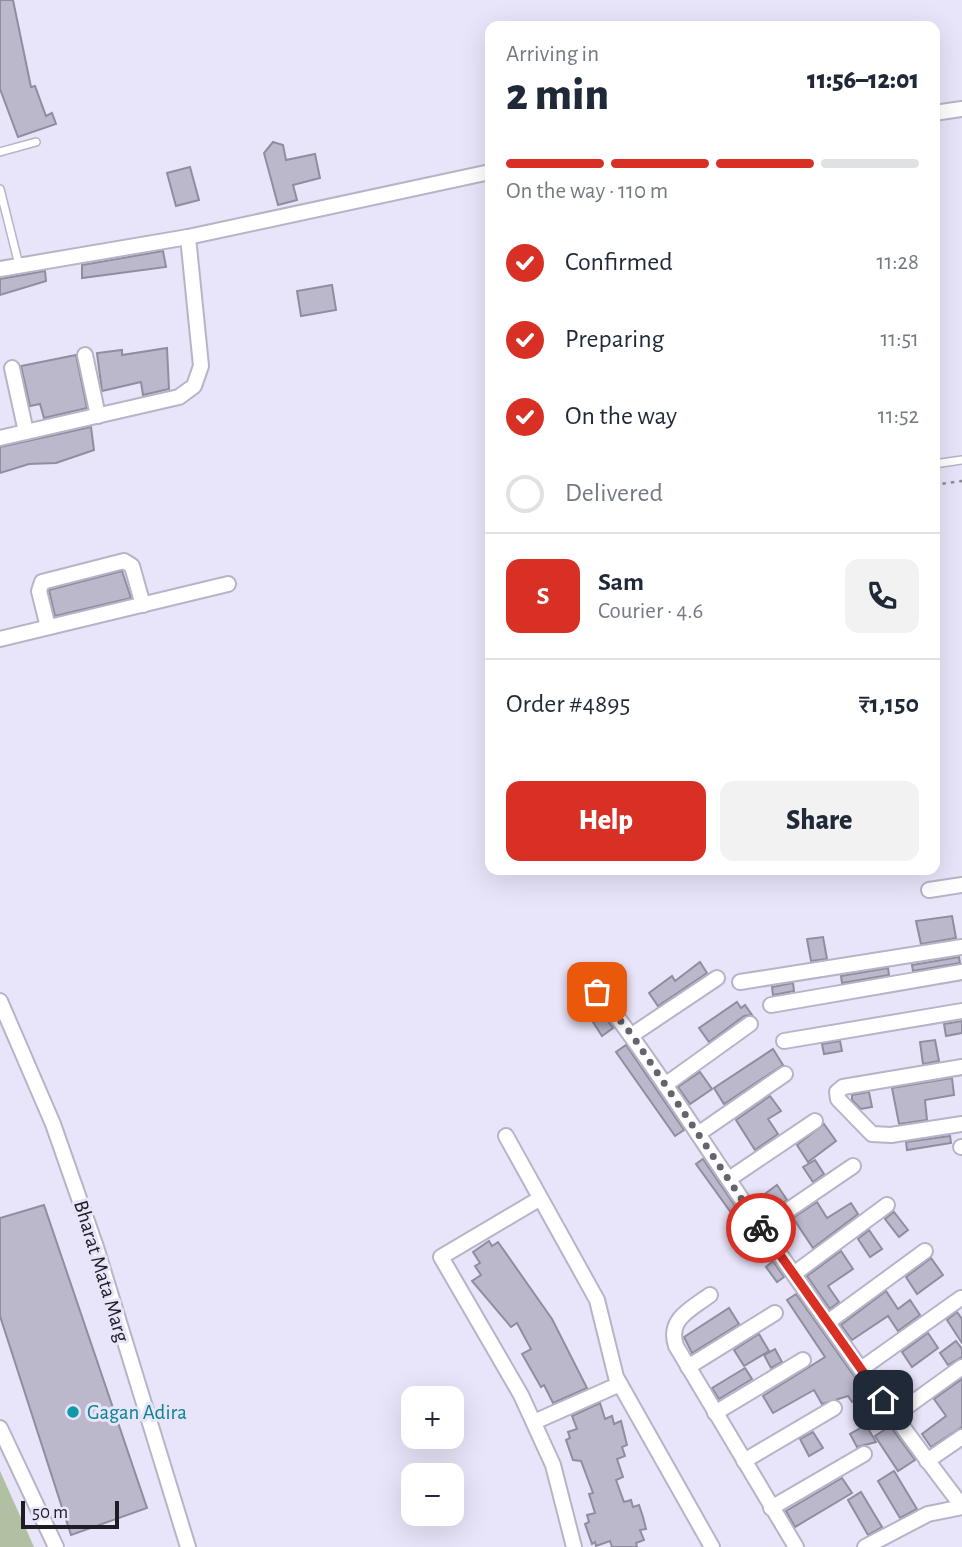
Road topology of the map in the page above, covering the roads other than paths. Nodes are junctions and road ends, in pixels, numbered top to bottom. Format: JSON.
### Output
{"nodes":[{"id":1,"x":962,"y":109,"type":"edge"},
{"id":2,"x":940,"y":112,"type":"edge"},
{"id":3,"x":36,"y":142,"type":"dead end"},
{"id":4,"x":0,"y":152,"type":"edge"},
{"id":5,"x":485,"y":173,"type":"edge"},
{"id":6,"x":0,"y":188,"type":"edge"},
{"id":7,"x":188,"y":237,"type":"junction"},
{"id":8,"x":19,"y":265,"type":"junction"},
{"id":9,"x":0,"y":269,"type":"edge"},
{"id":10,"x":85,"y":355,"type":"dead end"},
{"id":11,"x":12,"y":368,"type":"dead end"},
{"id":12,"x":98,"y":416,"type":"junction"},
{"id":13,"x":26,"y":432,"type":"junction"},
{"id":14,"x":0,"y":439,"type":"edge"},
{"id":15,"x":962,"y":460,"type":"edge"},
{"id":16,"x":940,"y":463,"type":"edge"},
{"id":17,"x":228,"y":584,"type":"dead end"},
{"id":18,"x":143,"y":605,"type":"junction"},
{"id":19,"x":48,"y":627,"type":"junction"},
{"id":20,"x":1,"y":634,"type":"edge"},
{"id":21,"x":962,"y":885,"type":"edge"},
{"id":22,"x":929,"y":890,"type":"dead end"},
{"id":23,"x":962,"y":947,"type":"edge"},
{"id":24,"x":962,"y":972,"type":"edge"},
{"id":25,"x":718,"y":978,"type":"dead end"},
{"id":26,"x":740,"y":982,"type":"dead end"},
{"id":27,"x":597,"y":992,"type":"dead end"},
{"id":28,"x":0,"y":1002,"type":"edge"},
{"id":29,"x":771,"y":1004,"type":"dead end"},
{"id":30,"x":962,"y":1011,"type":"edge"},
{"id":31,"x":750,"y":1024,"type":"dead end"},
{"id":32,"x":632,"y":1035,"type":"junction"},
{"id":33,"x":784,"y":1041,"type":"dead end"},
{"id":34,"x":962,"y":1067,"type":"edge"},
{"id":35,"x":785,"y":1074,"type":"dead end"},
{"id":36,"x":665,"y":1085,"type":"junction"},
{"id":37,"x":815,"y":1121,"type":"dead end"},
{"id":38,"x":962,"y":1124,"type":"edge"},
{"id":39,"x":698,"y":1134,"type":"junction"},
{"id":40,"x":506,"y":1136,"type":"dead end"},
{"id":41,"x":853,"y":1166,"type":"dead end"},
{"id":42,"x":729,"y":1179,"type":"junction"},
{"id":43,"x":539,"y":1199,"type":"junction"},
{"id":44,"x":887,"y":1205,"type":"dead end"},
{"id":45,"x":762,"y":1228,"type":"junction"},
{"id":46,"x":925,"y":1251,"type":"dead end"},
{"id":47,"x":795,"y":1273,"type":"junction"},
{"id":48,"x":710,"y":1295,"type":"dead end"},
{"id":49,"x":961,"y":1298,"type":"edge"},
{"id":50,"x":775,"y":1313,"type":"dead end"},
{"id":51,"x":828,"y":1322,"type":"junction"},
{"id":52,"x":803,"y":1360,"type":"dead end"},
{"id":53,"x":688,"y":1367,"type":"junction"},
{"id":54,"x":962,"y":1367,"type":"edge"},
{"id":55,"x":861,"y":1369,"type":"junction"},
{"id":56,"x":620,"y":1384,"type":"junction"},
{"id":57,"x":834,"y":1408,"type":"dead end"},
{"id":58,"x":715,"y":1413,"type":"junction"},
{"id":59,"x":894,"y":1416,"type":"junction"},
{"id":60,"x":534,"y":1423,"type":"junction"},
{"id":61,"x":0,"y":1428,"type":"edge"},
{"id":62,"x":962,"y":1437,"type":"edge"},
{"id":63,"x":864,"y":1454,"type":"dead end"},
{"id":64,"x":744,"y":1461,"type":"junction"},
{"id":65,"x":927,"y":1461,"type":"junction"},
{"id":66,"x":962,"y":1506,"type":"edge"},
{"id":67,"x":771,"y":1508,"type":"junction"},
{"id":68,"x":56,"y":1547,"type":"edge"},
{"id":69,"x":188,"y":1547,"type":"edge"},
{"id":70,"x":574,"y":1547,"type":"edge"},
{"id":71,"x":712,"y":1547,"type":"edge"},
{"id":72,"x":796,"y":1547,"type":"edge"},
{"id":73,"x":865,"y":1547,"type":"edge"}],
"edges":[{"from":1,"to":2,"type":"street"},
{"from":3,"to":4,"type":"lane"},
{"from":5,"to":7,"type":"street"},
{"from":6,"to":8,"type":"lane"},
{"from":7,"to":8,"type":"street"},
{"from":7,"to":12,"type":"street"},
{"from":8,"to":9,"type":"street"},
{"from":10,"to":12,"type":"street"},
{"from":11,"to":13,"type":"street"},
{"from":12,"to":13,"type":"street"},
{"from":13,"to":14,"type":"street"},
{"from":15,"to":16,"type":"lane"},
{"from":17,"to":18,"type":"street"},
{"from":18,"to":19,"type":"street"},
{"from":18,"to":19,"type":"street"},
{"from":19,"to":20,"type":"street"},
{"from":21,"to":22,"type":"street"},
{"from":23,"to":26,"type":"street"},
{"from":24,"to":29,"type":"street"},
{"from":25,"to":32,"type":"street"},
{"from":27,"to":32,"type":"street"},
{"from":28,"to":69,"type":"street","name":"Bharat Mata Marg"},
{"from":30,"to":33,"type":"street"},
{"from":31,"to":36,"type":"street"},
{"from":32,"to":36,"type":"street"},
{"from":34,"to":38,"type":"street"},
{"from":35,"to":39,"type":"street"},
{"from":36,"to":39,"type":"street"},
{"from":37,"to":42,"type":"street"},
{"from":39,"to":42,"type":"street"},
{"from":40,"to":43,"type":"street"},
{"from":41,"to":45,"type":"street"},
{"from":42,"to":45,"type":"street"},
{"from":43,"to":56,"type":"street"},
{"from":43,"to":60,"type":"street"},
{"from":44,"to":47,"type":"street"},
{"from":45,"to":47,"type":"street"},
{"from":46,"to":51,"type":"street"},
{"from":47,"to":51,"type":"street"},
{"from":48,"to":53,"type":"street"},
{"from":49,"to":55,"type":"street"},
{"from":50,"to":53,"type":"street"},
{"from":51,"to":55,"type":"street"},
{"from":52,"to":58,"type":"street"},
{"from":53,"to":58,"type":"street"},
{"from":54,"to":59,"type":"street"},
{"from":55,"to":59,"type":"street"},
{"from":56,"to":60,"type":"street"},
{"from":56,"to":71,"type":"street"},
{"from":57,"to":64,"type":"street"},
{"from":58,"to":64,"type":"street"},
{"from":59,"to":65,"type":"street"},
{"from":60,"to":70,"type":"street"},
{"from":61,"to":68,"type":"street"},
{"from":62,"to":65,"type":"street"},
{"from":63,"to":67,"type":"street"},
{"from":64,"to":67,"type":"street"},
{"from":65,"to":66,"type":"street"},
{"from":66,"to":73,"type":"street"},
{"from":67,"to":72,"type":"street"}]}
